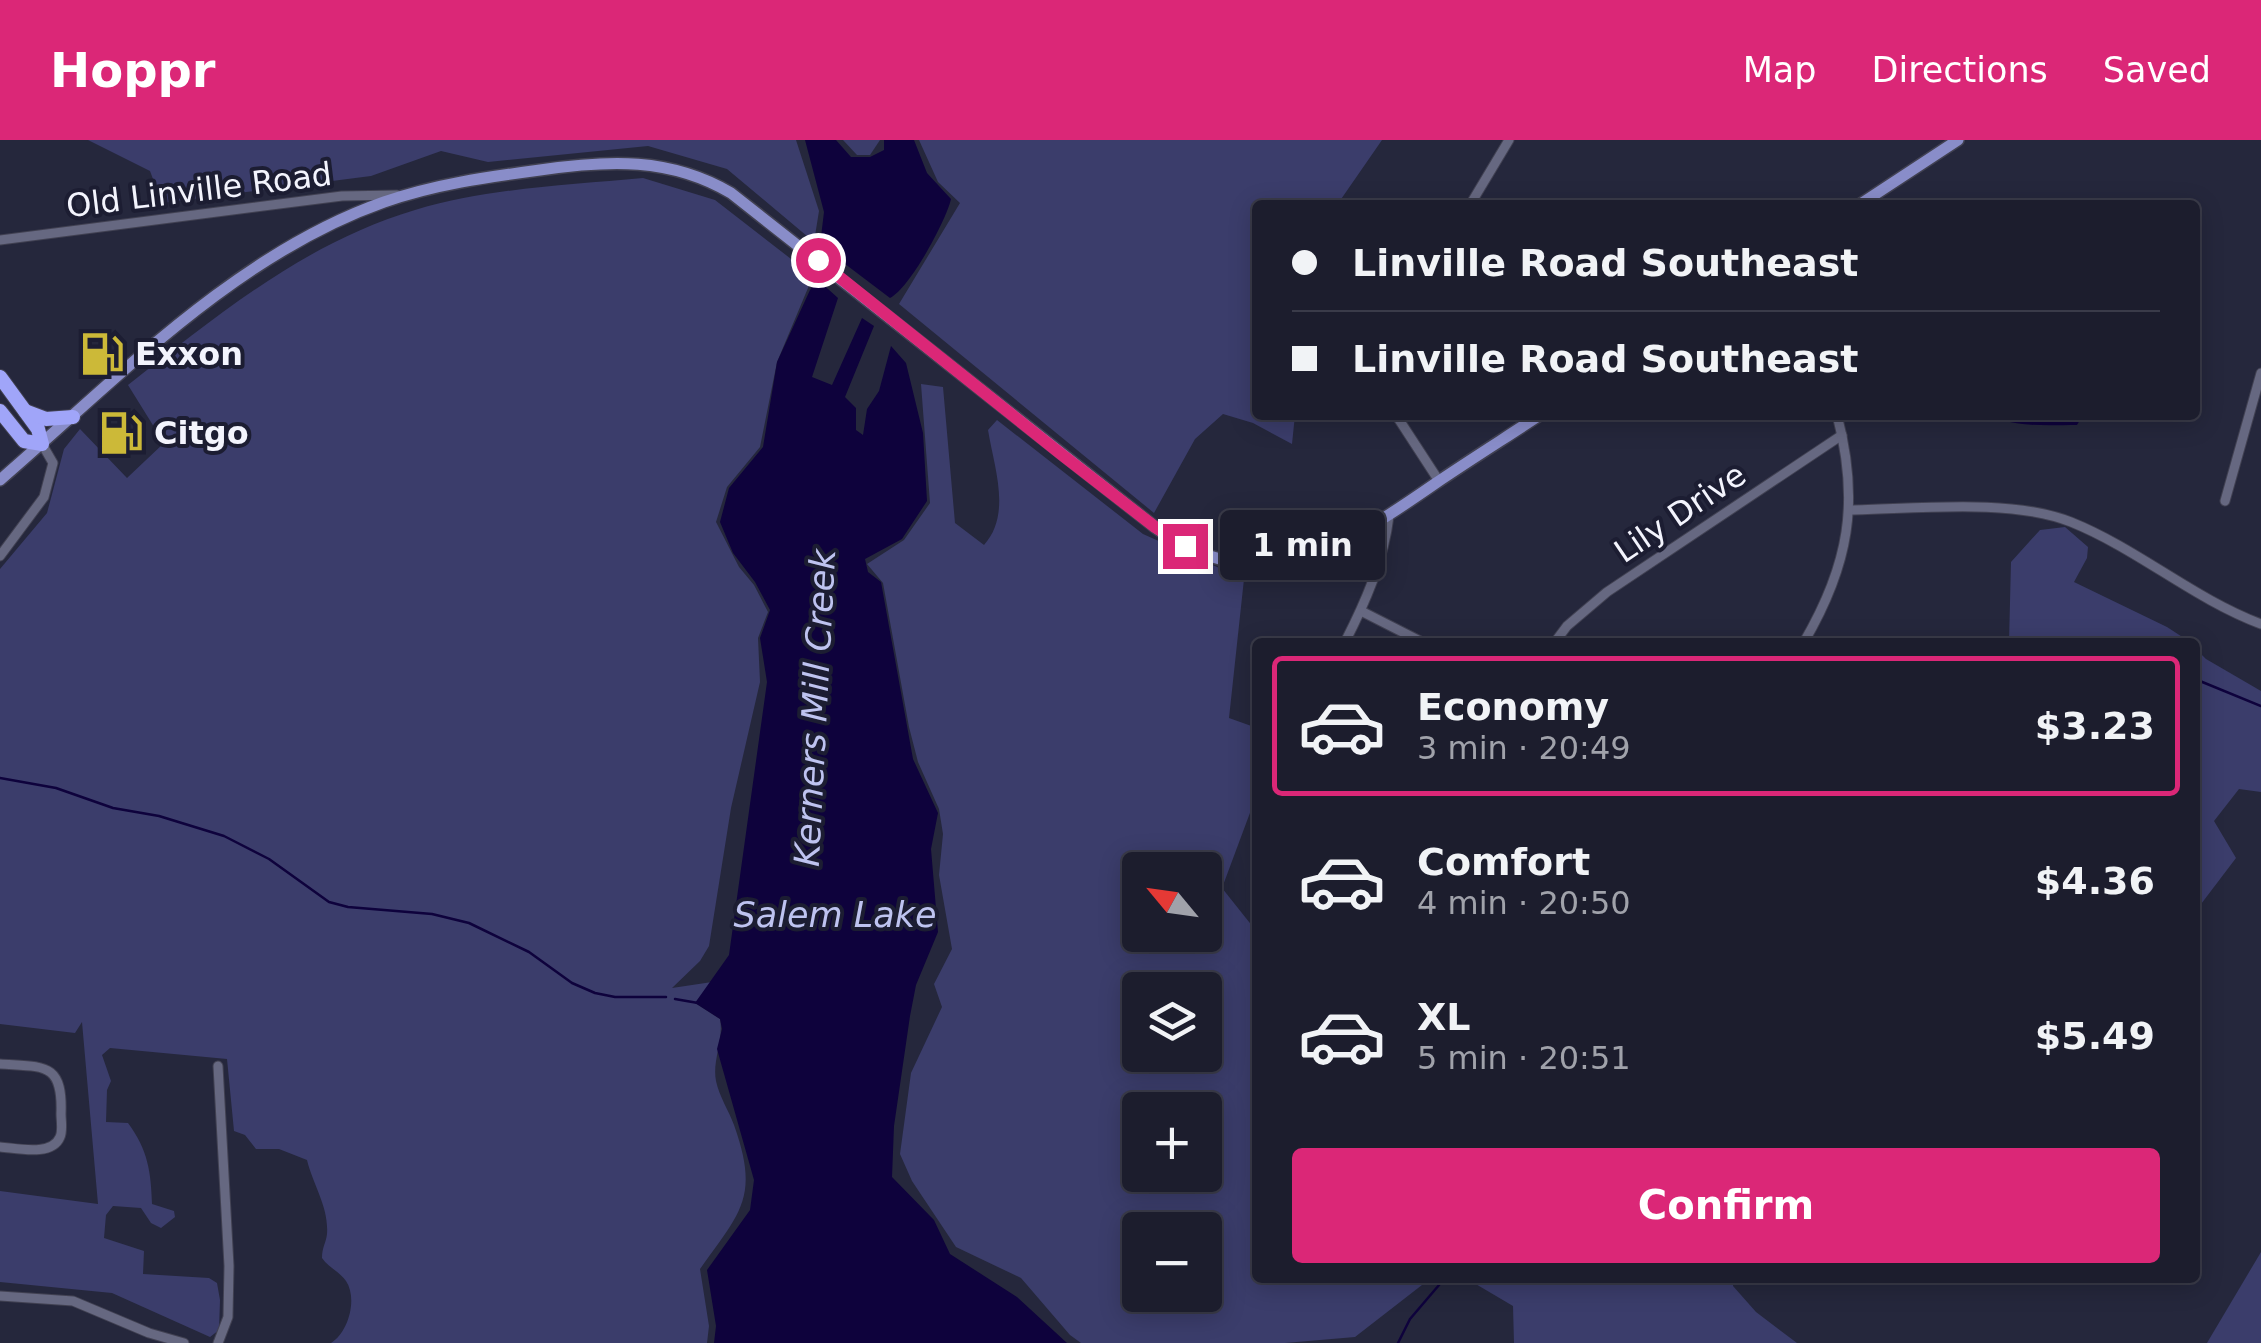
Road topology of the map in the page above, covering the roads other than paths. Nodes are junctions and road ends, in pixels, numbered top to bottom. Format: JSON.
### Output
{"nodes":[{"id":1,"x":1509,"y":140,"type":"edge"},
{"id":2,"x":1958,"y":140,"type":"edge"},
{"id":3,"x":404,"y":195,"type":"junction"},
{"id":4,"x":1473,"y":200,"type":"edge"},
{"id":5,"x":1867,"y":200,"type":"edge"},
{"id":6,"x":0,"y":240,"type":"edge"},
{"id":7,"x":2261,"y":373,"type":"edge"},
{"id":8,"x":0,"y":378,"type":"edge"},
{"id":9,"x":0,"y":411,"type":"edge"},
{"id":10,"x":25,"y":411,"type":"junction"},
{"id":11,"x":73,"y":418,"type":"junction"},
{"id":12,"x":1399,"y":420,"type":"edge"},
{"id":13,"x":1532,"y":420,"type":"edge"},
{"id":14,"x":1838,"y":420,"type":"edge"},
{"id":15,"x":1842,"y":434,"type":"junction"},
{"id":16,"x":42,"y":444,"type":"junction"},
{"id":17,"x":0,"y":480,"type":"edge"},
{"id":18,"x":1440,"y":481,"type":"junction"},
{"id":19,"x":2225,"y":501,"type":"dead end"},
{"id":20,"x":1850,"y":510,"type":"junction"},
{"id":21,"x":1389,"y":516,"type":"junction"},
{"id":22,"x":0,"y":556,"type":"edge"},
{"id":23,"x":1361,"y":610,"type":"junction"},
{"id":24,"x":2261,"y":624,"type":"edge"},
{"id":25,"x":1347,"y":638,"type":"edge"},
{"id":26,"x":1414,"y":638,"type":"edge"},
{"id":27,"x":1558,"y":638,"type":"edge"},
{"id":28,"x":1806,"y":638,"type":"edge"},
{"id":29,"x":0,"y":1064,"type":"edge"},
{"id":30,"x":218,"y":1066,"type":"dead end"},
{"id":31,"x":0,"y":1147,"type":"edge"},
{"id":32,"x":0,"y":1296,"type":"edge"},
{"id":33,"x":147,"y":1338,"type":"edge"},
{"id":34,"x":184,"y":1343,"type":"edge"},
{"id":35,"x":218,"y":1343,"type":"edge"}],
"edges":[{"from":1,"to":4,"type":"street"},
{"from":2,"to":5,"type":"main road"},
{"from":3,"to":6,"type":"street","name":"Old Linville Road"},
{"from":3,"to":11,"type":"main road"},
{"from":3,"to":21,"type":"main road"},
{"from":7,"to":19,"type":"street"},
{"from":8,"to":10,"type":"highway"},
{"from":9,"to":16,"type":"highway"},
{"from":10,"to":11,"type":"highway"},
{"from":10,"to":16,"type":"highway"},
{"from":11,"to":16,"type":"main road"},
{"from":12,"to":18,"type":"street"},
{"from":13,"to":18,"type":"main road"},
{"from":14,"to":15,"type":"street"},
{"from":15,"to":20,"type":"street"},
{"from":15,"to":27,"type":"street","name":"Lily Drive"},
{"from":16,"to":17,"type":"main road"},
{"from":16,"to":22,"type":"street"},
{"from":18,"to":21,"type":"main road"},
{"from":20,"to":24,"type":"street"},
{"from":20,"to":28,"type":"street"},
{"from":21,"to":23,"type":"street"},
{"from":23,"to":25,"type":"street"},
{"from":23,"to":26,"type":"street"},
{"from":29,"to":31,"type":"street"},
{"from":30,"to":35,"type":"street"},
{"from":32,"to":33,"type":"street"},
{"from":33,"to":34,"type":"street"}]}
